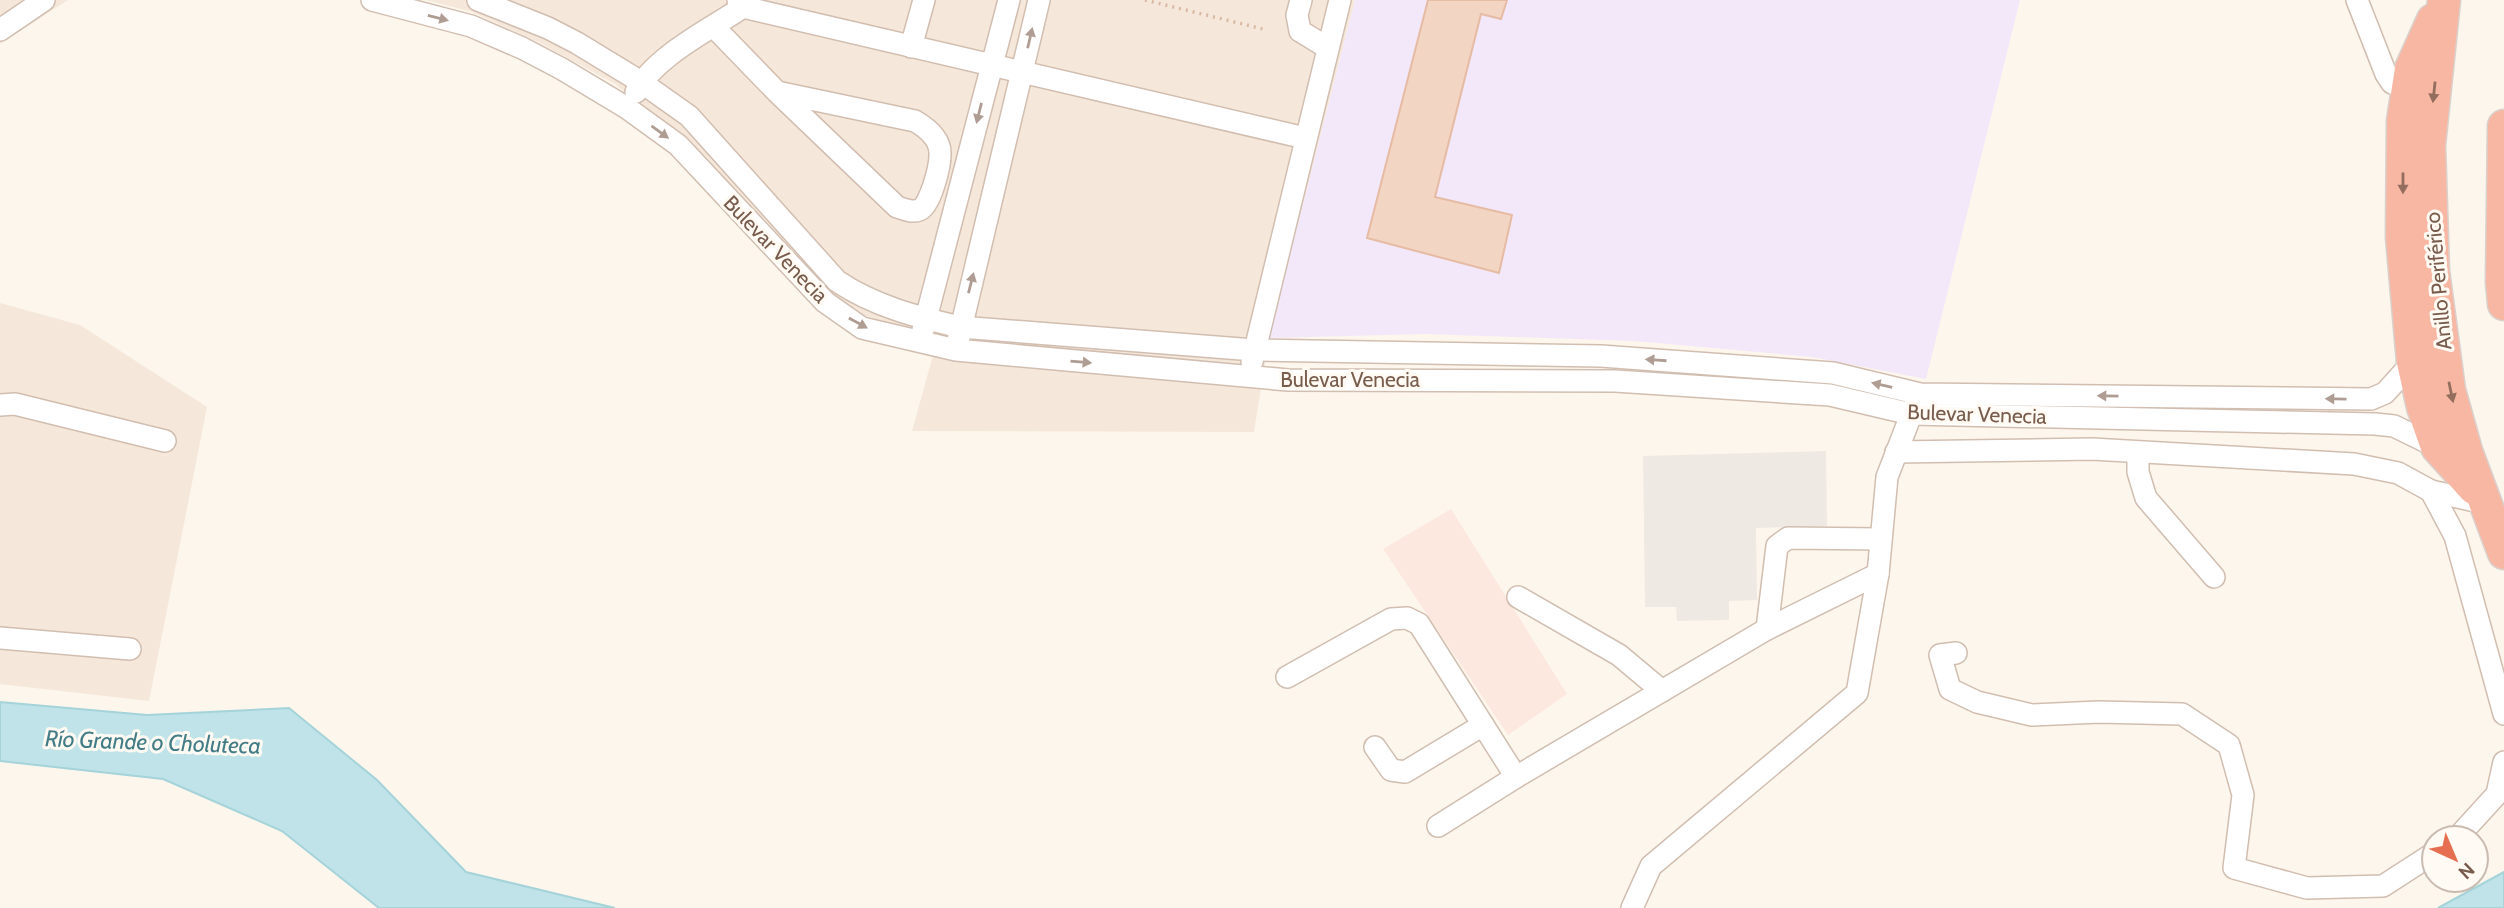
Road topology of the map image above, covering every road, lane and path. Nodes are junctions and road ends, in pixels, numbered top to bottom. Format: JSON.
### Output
{"nodes":[{"id":1,"x":44,"y":0,"type":"edge"},
{"id":2,"x":372,"y":0,"type":"edge"},
{"id":3,"x":478,"y":0,"type":"edge"},
{"id":4,"x":924,"y":0,"type":"edge"},
{"id":5,"x":1009,"y":0,"type":"edge"},
{"id":6,"x":1039,"y":0,"type":"edge"},
{"id":7,"x":1145,"y":0,"type":"edge"},
{"id":8,"x":1301,"y":0,"type":"edge"},
{"id":9,"x":1340,"y":0,"type":"edge"},
{"id":10,"x":2357,"y":0,"type":"edge"},
{"id":11,"x":2443,"y":0,"type":"edge"},
{"id":12,"x":741,"y":4,"type":"edge"},
{"id":13,"x":714,"y":27,"type":"junction"},
{"id":14,"x":0,"y":30,"type":"edge"},
{"id":15,"x":1267,"y":30,"type":"dead end"},
{"id":16,"x":911,"y":47,"type":"junction"},
{"id":17,"x":1328,"y":48,"type":"junction"},
{"id":18,"x":991,"y":66,"type":"junction"},
{"id":19,"x":1022,"y":72,"type":"junction"},
{"id":20,"x":641,"y":82,"type":"junction"},
{"id":21,"x":2408,"y":88,"type":"junction"},
{"id":22,"x":777,"y":92,"type":"junction"},
{"id":23,"x":627,"y":108,"type":"junction"},
{"id":24,"x":2504,"y":126,"type":"edge"},
{"id":25,"x":1305,"y":138,"type":"junction"},
{"id":26,"x":2504,"y":304,"type":"edge"},
{"id":27,"x":926,"y":319,"type":"junction"},
{"id":28,"x":960,"y":327,"type":"junction"},
{"id":29,"x":919,"y":343,"type":"junction"},
{"id":30,"x":1254,"y":349,"type":"junction"},
{"id":31,"x":956,"y":350,"type":"junction"},
{"id":32,"x":1601,"y":356,"type":"junction"},
{"id":33,"x":2413,"y":362,"type":"junction"},
{"id":34,"x":1248,"y":377,"type":"junction"},
{"id":35,"x":1540,"y":379,"type":"junction"},
{"id":36,"x":2385,"y":393,"type":"junction"},
{"id":37,"x":1920,"y":394,"type":"junction"},
{"id":38,"x":0,"y":405,"type":"edge"},
{"id":39,"x":1911,"y":414,"type":"junction"},
{"id":40,"x":2394,"y":426,"type":"junction"},
{"id":41,"x":165,"y":441,"type":"dead end"},
{"id":42,"x":2437,"y":447,"type":"junction"},
{"id":43,"x":1896,"y":452,"type":"junction"},
{"id":44,"x":2138,"y":452,"type":"junction"},
{"id":45,"x":2431,"y":491,"type":"junction"},
{"id":46,"x":2484,"y":500,"type":"junction"},
{"id":47,"x":1881,"y":540,"type":"junction"},
{"id":48,"x":2504,"y":553,"type":"edge"},
{"id":49,"x":1878,"y":574,"type":"junction"},
{"id":50,"x":2214,"y":577,"type":"dead end"},
{"id":51,"x":1518,"y":597,"type":"dead end"},
{"id":52,"x":1767,"y":629,"type":"junction"},
{"id":53,"x":0,"y":638,"type":"edge"},
{"id":54,"x":130,"y":649,"type":"dead end"},
{"id":55,"x":1956,"y":653,"type":"dead end"},
{"id":56,"x":1287,"y":677,"type":"dead end"},
{"id":57,"x":1662,"y":691,"type":"junction"},
{"id":58,"x":2504,"y":714,"type":"edge"},
{"id":59,"x":1483,"y":725,"type":"junction"},
{"id":60,"x":1375,"y":747,"type":"dead end"},
{"id":61,"x":2504,"y":762,"type":"edge"},
{"id":62,"x":1516,"y":777,"type":"junction"},
{"id":63,"x":2470,"y":824,"type":"edge"},
{"id":64,"x":1438,"y":826,"type":"dead end"},
{"id":65,"x":2420,"y":862,"type":"edge"},
{"id":66,"x":1632,"y":908,"type":"edge"}],
"edges":[{"from":1,"to":14,"type":"street"},
{"from":2,"to":23,"type":"street","name":"Bulevar Venecia","one_way":true},
{"from":3,"to":20,"type":"street","name":"Bulevar Venecia"},
{"from":4,"to":16,"type":"street"},
{"from":5,"to":18,"type":"street"},
{"from":19,"to":6,"type":"street","one_way":true},
{"from":7,"to":15,"type":"path"},
{"from":8,"to":17,"type":"street"},
{"from":9,"to":17,"type":"street"},
{"from":10,"to":21,"type":"street"},
{"from":11,"to":21,"type":"highway"},
{"from":11,"to":46,"type":"highway","name":"Anillo Periférico","one_way":true},
{"from":12,"to":13,"type":"street"},
{"from":12,"to":16,"type":"street"},
{"from":13,"to":20,"type":"street"},
{"from":13,"to":22,"type":"street"},
{"from":16,"to":18,"type":"street"},
{"from":17,"to":25,"type":"street"},
{"from":18,"to":19,"type":"street"},
{"from":18,"to":27,"type":"street","one_way":true},
{"from":19,"to":25,"type":"street"},
{"from":28,"to":19,"type":"street","one_way":true},
{"from":20,"to":23,"type":"street"},
{"from":20,"to":27,"type":"street","name":"Bulevar Venecia"},
{"from":21,"to":33,"type":"highway","one_way":true},
{"from":22,"to":22,"type":"street"},
{"from":23,"to":29,"type":"street","name":"Bulevar Venecia","one_way":true},
{"from":24,"to":26,"type":"highway"},
{"from":25,"to":30,"type":"street"},
{"from":27,"to":28,"type":"street","name":"Bulevar Venecia"},
{"from":27,"to":29,"type":"street"},
{"from":28,"to":30,"type":"street","name":"Bulevar Venecia"},
{"from":28,"to":31,"type":"street"},
{"from":29,"to":31,"type":"street","name":"Bulevar Venecia"},
{"from":30,"to":32,"type":"street","name":"Bulevar Venecia"},
{"from":30,"to":34,"type":"street"},
{"from":31,"to":34,"type":"street","name":"Bulevar Venecia","one_way":true},
{"from":32,"to":35,"type":"street"},
{"from":37,"to":32,"type":"street","name":"Bulevar Venecia","one_way":true},
{"from":33,"to":36,"type":"street"},
{"from":33,"to":42,"type":"highway"},
{"from":34,"to":35,"type":"street","name":"Bulevar Venecia"},
{"from":35,"to":39,"type":"street","name":"Bulevar Venecia"},
{"from":36,"to":37,"type":"street","name":"Bulevar Venecia","one_way":true},
{"from":36,"to":40,"type":"street"},
{"from":37,"to":39,"type":"street"},
{"from":38,"to":41,"type":"street"},
{"from":39,"to":40,"type":"street","name":"Bulevar Venecia"},
{"from":39,"to":43,"type":"street"},
{"from":40,"to":42,"type":"street","name":"Bulevar Venecia"},
{"from":42,"to":46,"type":"highway"},
{"from":43,"to":44,"type":"street"},
{"from":43,"to":47,"type":"street"},
{"from":44,"to":45,"type":"street"},
{"from":44,"to":50,"type":"street"},
{"from":45,"to":46,"type":"street"},
{"from":45,"to":58,"type":"street"},
{"from":46,"to":48,"type":"highway","name":"Anillo Periférico"},
{"from":47,"to":49,"type":"street"},
{"from":47,"to":52,"type":"street"},
{"from":49,"to":52,"type":"street"},
{"from":49,"to":66,"type":"street"},
{"from":51,"to":57,"type":"street"},
{"from":52,"to":57,"type":"street"},
{"from":53,"to":54,"type":"street"},
{"from":55,"to":65,"type":"street"},
{"from":56,"to":59,"type":"street"},
{"from":57,"to":62,"type":"street"},
{"from":59,"to":60,"type":"street"},
{"from":59,"to":62,"type":"street"},
{"from":61,"to":63,"type":"street"},
{"from":62,"to":64,"type":"street"}]}
